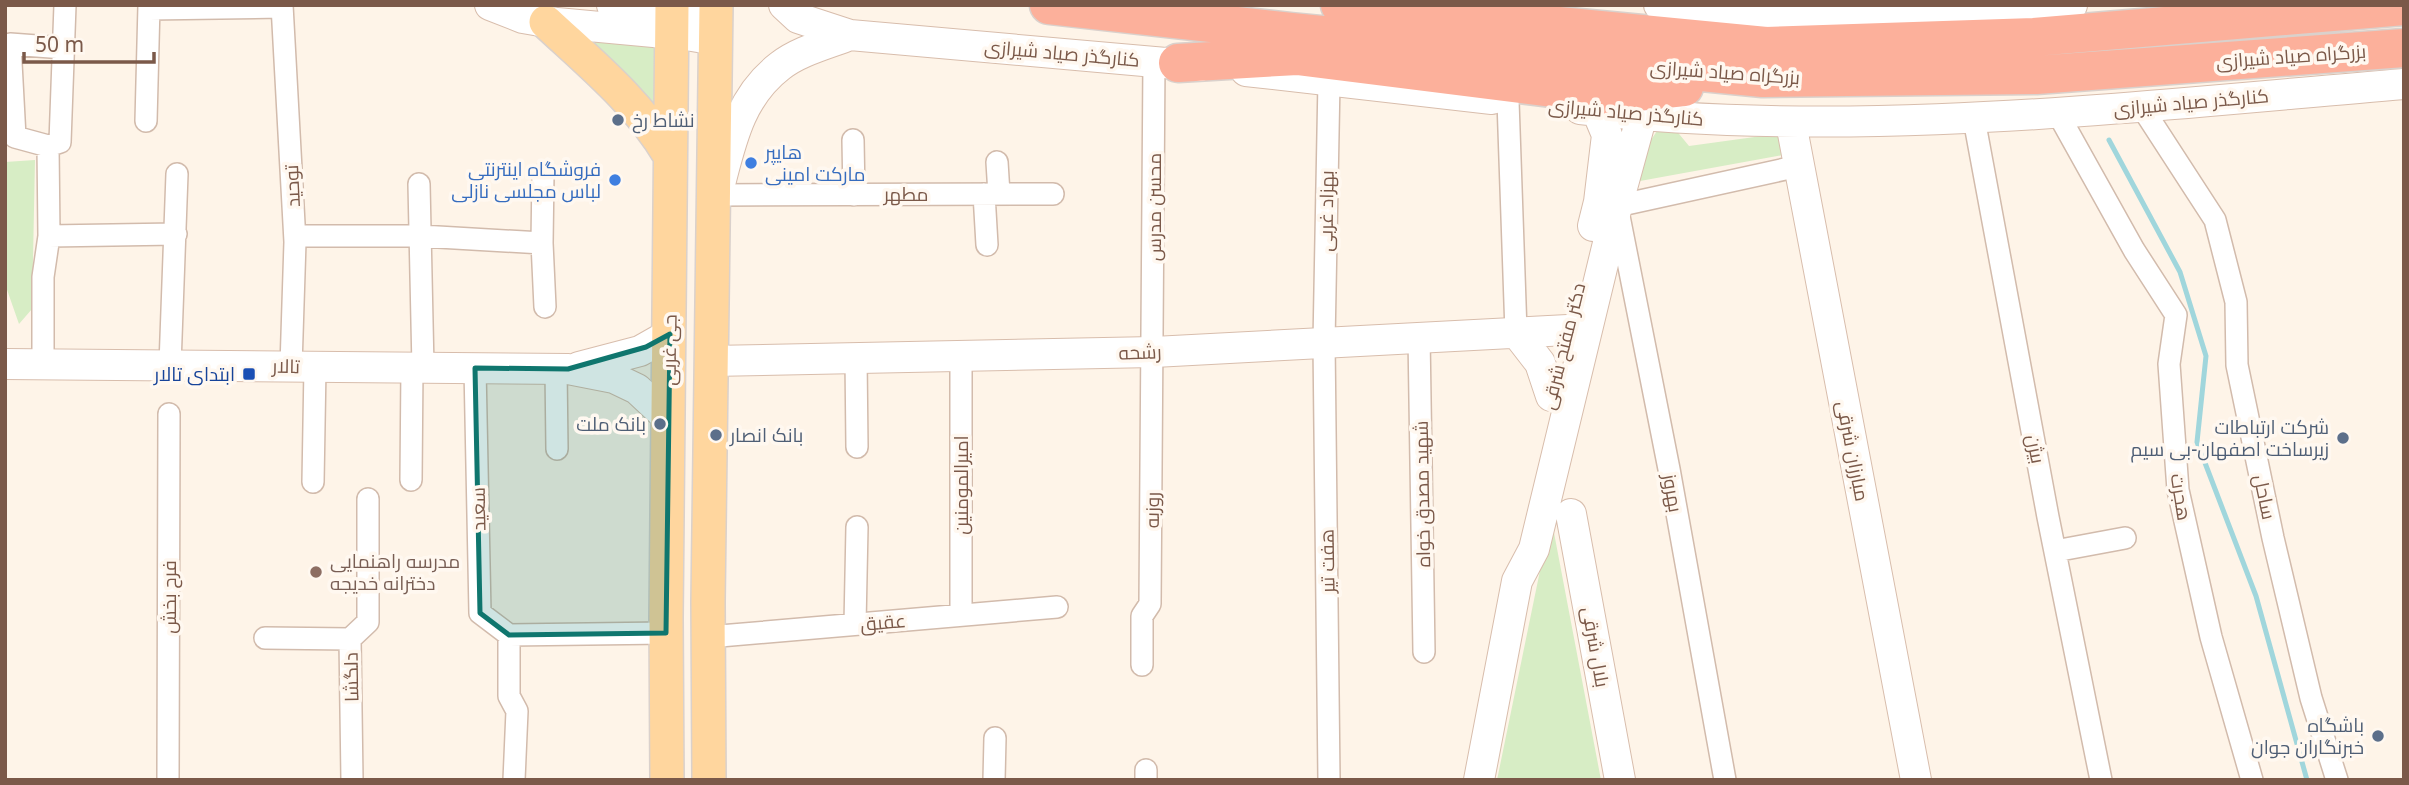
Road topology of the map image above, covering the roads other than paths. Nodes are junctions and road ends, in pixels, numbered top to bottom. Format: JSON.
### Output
{"nodes":[{"id":1,"x":65,"y":5,"type":"edge"},
{"id":2,"x":491,"y":5,"type":"edge"},
{"id":3,"x":612,"y":5,"type":"edge"},
{"id":4,"x":1048,"y":5,"type":"edge"},
{"id":5,"x":1340,"y":5,"type":"edge"},
{"id":6,"x":1508,"y":5,"type":"edge"},
{"id":7,"x":1659,"y":5,"type":"edge"},
{"id":8,"x":2070,"y":5,"type":"edge"},
{"id":9,"x":282,"y":6,"type":"edge"},
{"id":10,"x":2391,"y":6,"type":"edge"},
{"id":11,"x":149,"y":7,"type":"edge"},
{"id":12,"x":1996,"y":8,"type":"edge"},
{"id":13,"x":791,"y":12,"type":"edge"},
{"id":14,"x":672,"y":16,"type":"edge"},
{"id":15,"x":716,"y":17,"type":"edge"},
{"id":16,"x":546,"y":22,"type":"junction"},
{"id":17,"x":850,"y":35,"type":"junction"},
{"id":18,"x":1766,"y":37,"type":"edge"},
{"id":19,"x":64,"y":48,"type":"junction"},
{"id":20,"x":2397,"y":49,"type":"edge"},
{"id":21,"x":1166,"y":62,"type":"junction"},
{"id":22,"x":1329,"y":81,"type":"junction"},
{"id":23,"x":2404,"y":84,"type":"edge"},
{"id":24,"x":1508,"y":101,"type":"junction"},
{"id":25,"x":2141,"y":106,"type":"junction"},
{"id":26,"x":1597,"y":111,"type":"junction"},
{"id":27,"x":2057,"y":112,"type":"junction"},
{"id":28,"x":1642,"y":115,"type":"junction"},
{"id":29,"x":1974,"y":118,"type":"junction"},
{"id":30,"x":146,"y":121,"type":"dead end"},
{"id":31,"x":1791,"y":123,"type":"junction"},
{"id":32,"x":853,"y":140,"type":"dead end"},
{"id":33,"x":48,"y":146,"type":"junction"},
{"id":34,"x":669,"y":154,"type":"junction"},
{"id":35,"x":997,"y":163,"type":"dead end"},
{"id":36,"x":1799,"y":166,"type":"junction"},
{"id":37,"x":177,"y":174,"type":"dead end"},
{"id":38,"x":542,"y":174,"type":"dead end"},
{"id":39,"x":419,"y":184,"type":"dead end"},
{"id":40,"x":992,"y":194,"type":"junction"},
{"id":41,"x":1053,"y":194,"type":"dead end"},
{"id":42,"x":854,"y":195,"type":"junction"},
{"id":43,"x":715,"y":202,"type":"junction"},
{"id":44,"x":1608,"y":204,"type":"junction"},
{"id":45,"x":176,"y":234,"type":"junction"},
{"id":46,"x":49,"y":236,"type":"junction"},
{"id":47,"x":295,"y":236,"type":"junction"},
{"id":48,"x":421,"y":236,"type":"junction"},
{"id":49,"x":542,"y":243,"type":"junction"},
{"id":50,"x":987,"y":244,"type":"dead end"},
{"id":51,"x":545,"y":307,"type":"dead end"},
{"id":52,"x":1577,"y":330,"type":"junction"},
{"id":53,"x":1516,"y":332,"type":"junction"},
{"id":54,"x":670,"y":334,"type":"junction"},
{"id":55,"x":1419,"y":336,"type":"junction"},
{"id":56,"x":1324,"y":342,"type":"junction"},
{"id":57,"x":1154,"y":352,"type":"junction"},
{"id":58,"x":961,"y":356,"type":"junction"},
{"id":59,"x":856,"y":358,"type":"junction"},
{"id":60,"x":711,"y":361,"type":"junction"},
{"id":61,"x":5,"y":364,"type":"edge"},
{"id":62,"x":43,"y":364,"type":"junction"},
{"id":63,"x":170,"y":365,"type":"junction"},
{"id":64,"x":303,"y":366,"type":"junction"},
{"id":65,"x":417,"y":368,"type":"junction"},
{"id":66,"x":475,"y":368,"type":"junction"},
{"id":67,"x":562,"y":369,"type":"junction"},
{"id":68,"x":1551,"y":396,"type":"junction"},
{"id":69,"x":169,"y":414,"type":"dead end"},
{"id":70,"x":668,"y":418,"type":"junction"},
{"id":71,"x":857,"y":447,"type":"dead end"},
{"id":72,"x":557,"y":449,"type":"dead end"},
{"id":73,"x":411,"y":480,"type":"dead end"},
{"id":74,"x":313,"y":481,"type":"dead end"},
{"id":75,"x":368,"y":499,"type":"dead end"},
{"id":76,"x":1571,"y":514,"type":"dead end"},
{"id":77,"x":857,"y":527,"type":"dead end"},
{"id":78,"x":2125,"y":537,"type":"dead end"},
{"id":79,"x":2055,"y":551,"type":"junction"},
{"id":80,"x":1517,"y":580,"type":"junction"},
{"id":81,"x":1057,"y":607,"type":"dead end"},
{"id":82,"x":961,"y":615,"type":"junction"},
{"id":83,"x":855,"y":624,"type":"junction"},
{"id":84,"x":666,"y":633,"type":"junction"},
{"id":85,"x":509,"y":635,"type":"junction"},
{"id":86,"x":708,"y":636,"type":"junction"},
{"id":87,"x":265,"y":638,"type":"dead end"},
{"id":88,"x":350,"y":639,"type":"junction"},
{"id":89,"x":1424,"y":652,"type":"dead end"},
{"id":90,"x":1142,"y":665,"type":"dead end"},
{"id":91,"x":995,"y":738,"type":"dead end"},
{"id":92,"x":168,"y":780,"type":"edge"},
{"id":93,"x":352,"y":780,"type":"edge"},
{"id":94,"x":514,"y":780,"type":"edge"},
{"id":95,"x":667,"y":780,"type":"edge"},
{"id":96,"x":709,"y":780,"type":"edge"},
{"id":97,"x":994,"y":780,"type":"edge"},
{"id":98,"x":1329,"y":780,"type":"edge"},
{"id":99,"x":1479,"y":780,"type":"edge"},
{"id":100,"x":1620,"y":780,"type":"edge"},
{"id":101,"x":1725,"y":780,"type":"edge"},
{"id":102,"x":1916,"y":780,"type":"edge"},
{"id":103,"x":2101,"y":780,"type":"edge"},
{"id":104,"x":2252,"y":780,"type":"edge"},
{"id":105,"x":2337,"y":780,"type":"edge"}],
"edges":[{"from":1,"to":19,"type":"street"},
{"from":2,"to":16,"type":"street"},
{"from":3,"to":14,"type":"street"},
{"from":4,"to":18,"type":"highway","name":"بزرگراه صیاد شیرازی"},
{"from":5,"to":18,"type":"highway","name":"بزرگراه صیاد شیرازی"},
{"from":6,"to":18,"type":"highway"},
{"from":7,"to":18,"type":"street"},
{"from":8,"to":12,"type":"street"},
{"from":9,"to":11,"type":"street"},
{"from":9,"to":47,"type":"street","name":"توحید"},
{"from":10,"to":18,"type":"highway","name":"بزرگراه صیاد شیرازی"},
{"from":11,"to":30,"type":"street"},
{"from":12,"to":18,"type":"street"},
{"from":13,"to":17,"type":"street"},
{"from":14,"to":15,"type":"street"},
{"from":14,"to":16,"type":"street"},
{"from":14,"to":34,"type":"main road","name":"جی غربی"},
{"from":15,"to":43,"type":"main road"},
{"from":16,"to":34,"type":"main road"},
{"from":17,"to":21,"type":"street","name":"کنارگذر صیاد شیرازی"},
{"from":17,"to":43,"type":"street"},
{"from":18,"to":20,"type":"highway","name":"بزرگراه صیاد شیرازی"},
{"from":18,"to":21,"type":"highway"},
{"from":19,"to":33,"type":"street"},
{"from":19,"to":33,"type":"street"},
{"from":21,"to":22,"type":"street","name":"کنارگذر صیاد شیرازی"},
{"from":21,"to":57,"type":"street","name":"محسن مدرس"},
{"from":22,"to":24,"type":"street","name":"کنارگذر صیاد شیرازی"},
{"from":22,"to":56,"type":"street","name":"بهزاد غربی"},
{"from":23,"to":25,"type":"street","name":"کنارگذر صیاد شیرازی"},
{"from":24,"to":26,"type":"street","name":"کنارگذر صیاد شیرازی"},
{"from":24,"to":53,"type":"street"},
{"from":25,"to":27,"type":"street","name":"کنارگذر صیاد شیرازی"},
{"from":25,"to":105,"type":"street","name":"ساحل"},
{"from":26,"to":28,"type":"street","name":"کنارگذر صیاد شیرازی"},
{"from":26,"to":44,"type":"street","name":"دکتر مفتح شرقی"},
{"from":27,"to":29,"type":"street","name":"کنارگذر صیاد شیرازی"},
{"from":27,"to":104,"type":"street","name":"هجرت"},
{"from":28,"to":31,"type":"street","name":"کنارگذر صیاد شیرازی"},
{"from":28,"to":44,"type":"street","name":"دکتر مفتح شرقی"},
{"from":29,"to":31,"type":"street","name":"کنارگذر صیاد شیرازی"},
{"from":29,"to":79,"type":"street","name":"بیژن"},
{"from":31,"to":36,"type":"street","name":"مبارزان شرقی"},
{"from":32,"to":42,"type":"street"},
{"from":33,"to":46,"type":"street"},
{"from":34,"to":54,"type":"main road","name":"جی غربی"},
{"from":35,"to":40,"type":"street"},
{"from":36,"to":44,"type":"street"},
{"from":36,"to":102,"type":"street","name":"مبارزان شرقی"},
{"from":37,"to":45,"type":"street"},
{"from":38,"to":49,"type":"street"},
{"from":39,"to":48,"type":"street"},
{"from":40,"to":41,"type":"street","name":"مطهر"},
{"from":40,"to":42,"type":"street","name":"مطهر"},
{"from":40,"to":50,"type":"street"},
{"from":42,"to":43,"type":"street","name":"مطهر"},
{"from":43,"to":60,"type":"main road"},
{"from":44,"to":52,"type":"street","name":"دکتر مفتح شرقی"},
{"from":44,"to":101,"type":"street","name":"بهروز"},
{"from":45,"to":46,"type":"street"},
{"from":45,"to":63,"type":"street"},
{"from":46,"to":62,"type":"street"},
{"from":47,"to":48,"type":"street"},
{"from":47,"to":64,"type":"street","name":"توحید"},
{"from":48,"to":49,"type":"street"},
{"from":48,"to":65,"type":"street"},
{"from":49,"to":51,"type":"street"},
{"from":52,"to":53,"type":"street","name":"رشحه"},
{"from":52,"to":68,"type":"street","name":"دکتر مفتح شرقی"},
{"from":52,"to":80,"type":"street","name":"دکتر مفتح شرقی"},
{"from":53,"to":55,"type":"street","name":"رشحه"},
{"from":53,"to":68,"type":"street"},
{"from":54,"to":67,"type":"street"},
{"from":54,"to":70,"type":"main road","name":"جی غربی"},
{"from":55,"to":56,"type":"street","name":"رشحه"},
{"from":55,"to":89,"type":"street","name":"شهید مصدق خواه"},
{"from":56,"to":57,"type":"street","name":"رشحه"},
{"from":56,"to":98,"type":"street","name":"هفت تیر"},
{"from":57,"to":58,"type":"street","name":"رشحه"},
{"from":57,"to":90,"type":"street","name":"روزبه"},
{"from":58,"to":59,"type":"street","name":"رشحه"},
{"from":58,"to":82,"type":"street","name":"امیرالمومنین"},
{"from":59,"to":60,"type":"street","name":"رشحه"},
{"from":59,"to":71,"type":"street"},
{"from":60,"to":86,"type":"main road"},
{"from":61,"to":62,"type":"street","name":"تالار"},
{"from":62,"to":63,"type":"street","name":"تالار"},
{"from":63,"to":64,"type":"street","name":"تالار"},
{"from":64,"to":65,"type":"street","name":"تالار"},
{"from":64,"to":74,"type":"street","name":"توحید"},
{"from":65,"to":66,"type":"street","name":"تالار"},
{"from":65,"to":73,"type":"street"},
{"from":66,"to":67,"type":"street","name":"تالار"},
{"from":66,"to":85,"type":"street","name":"سعید"},
{"from":67,"to":70,"type":"street"},
{"from":67,"to":72,"type":"street"},
{"from":68,"to":80,"type":"street","name":"دکتر مفتح شرقی"},
{"from":69,"to":92,"type":"street","name":"فرح بخش"},
{"from":70,"to":84,"type":"main road","name":"جی غربی"},
{"from":75,"to":88,"type":"street","name":"دلگشا"},
{"from":76,"to":100,"type":"street","name":"بلال شرقی"},
{"from":77,"to":83,"type":"street"},
{"from":78,"to":79,"type":"street"},
{"from":79,"to":103,"type":"street","name":"بیژن"},
{"from":80,"to":99,"type":"street","name":"دکتر مفتح شرقی"},
{"from":81,"to":82,"type":"street","name":"عقیق"},
{"from":82,"to":83,"type":"street","name":"عقیق"},
{"from":83,"to":86,"type":"street","name":"عقیق"},
{"from":84,"to":85,"type":"street"},
{"from":84,"to":95,"type":"main road","name":"جی غربی"},
{"from":85,"to":94,"type":"street"},
{"from":86,"to":96,"type":"main road"},
{"from":87,"to":88,"type":"street"},
{"from":88,"to":93,"type":"street","name":"دلگشا"},
{"from":91,"to":97,"type":"street"}]}
